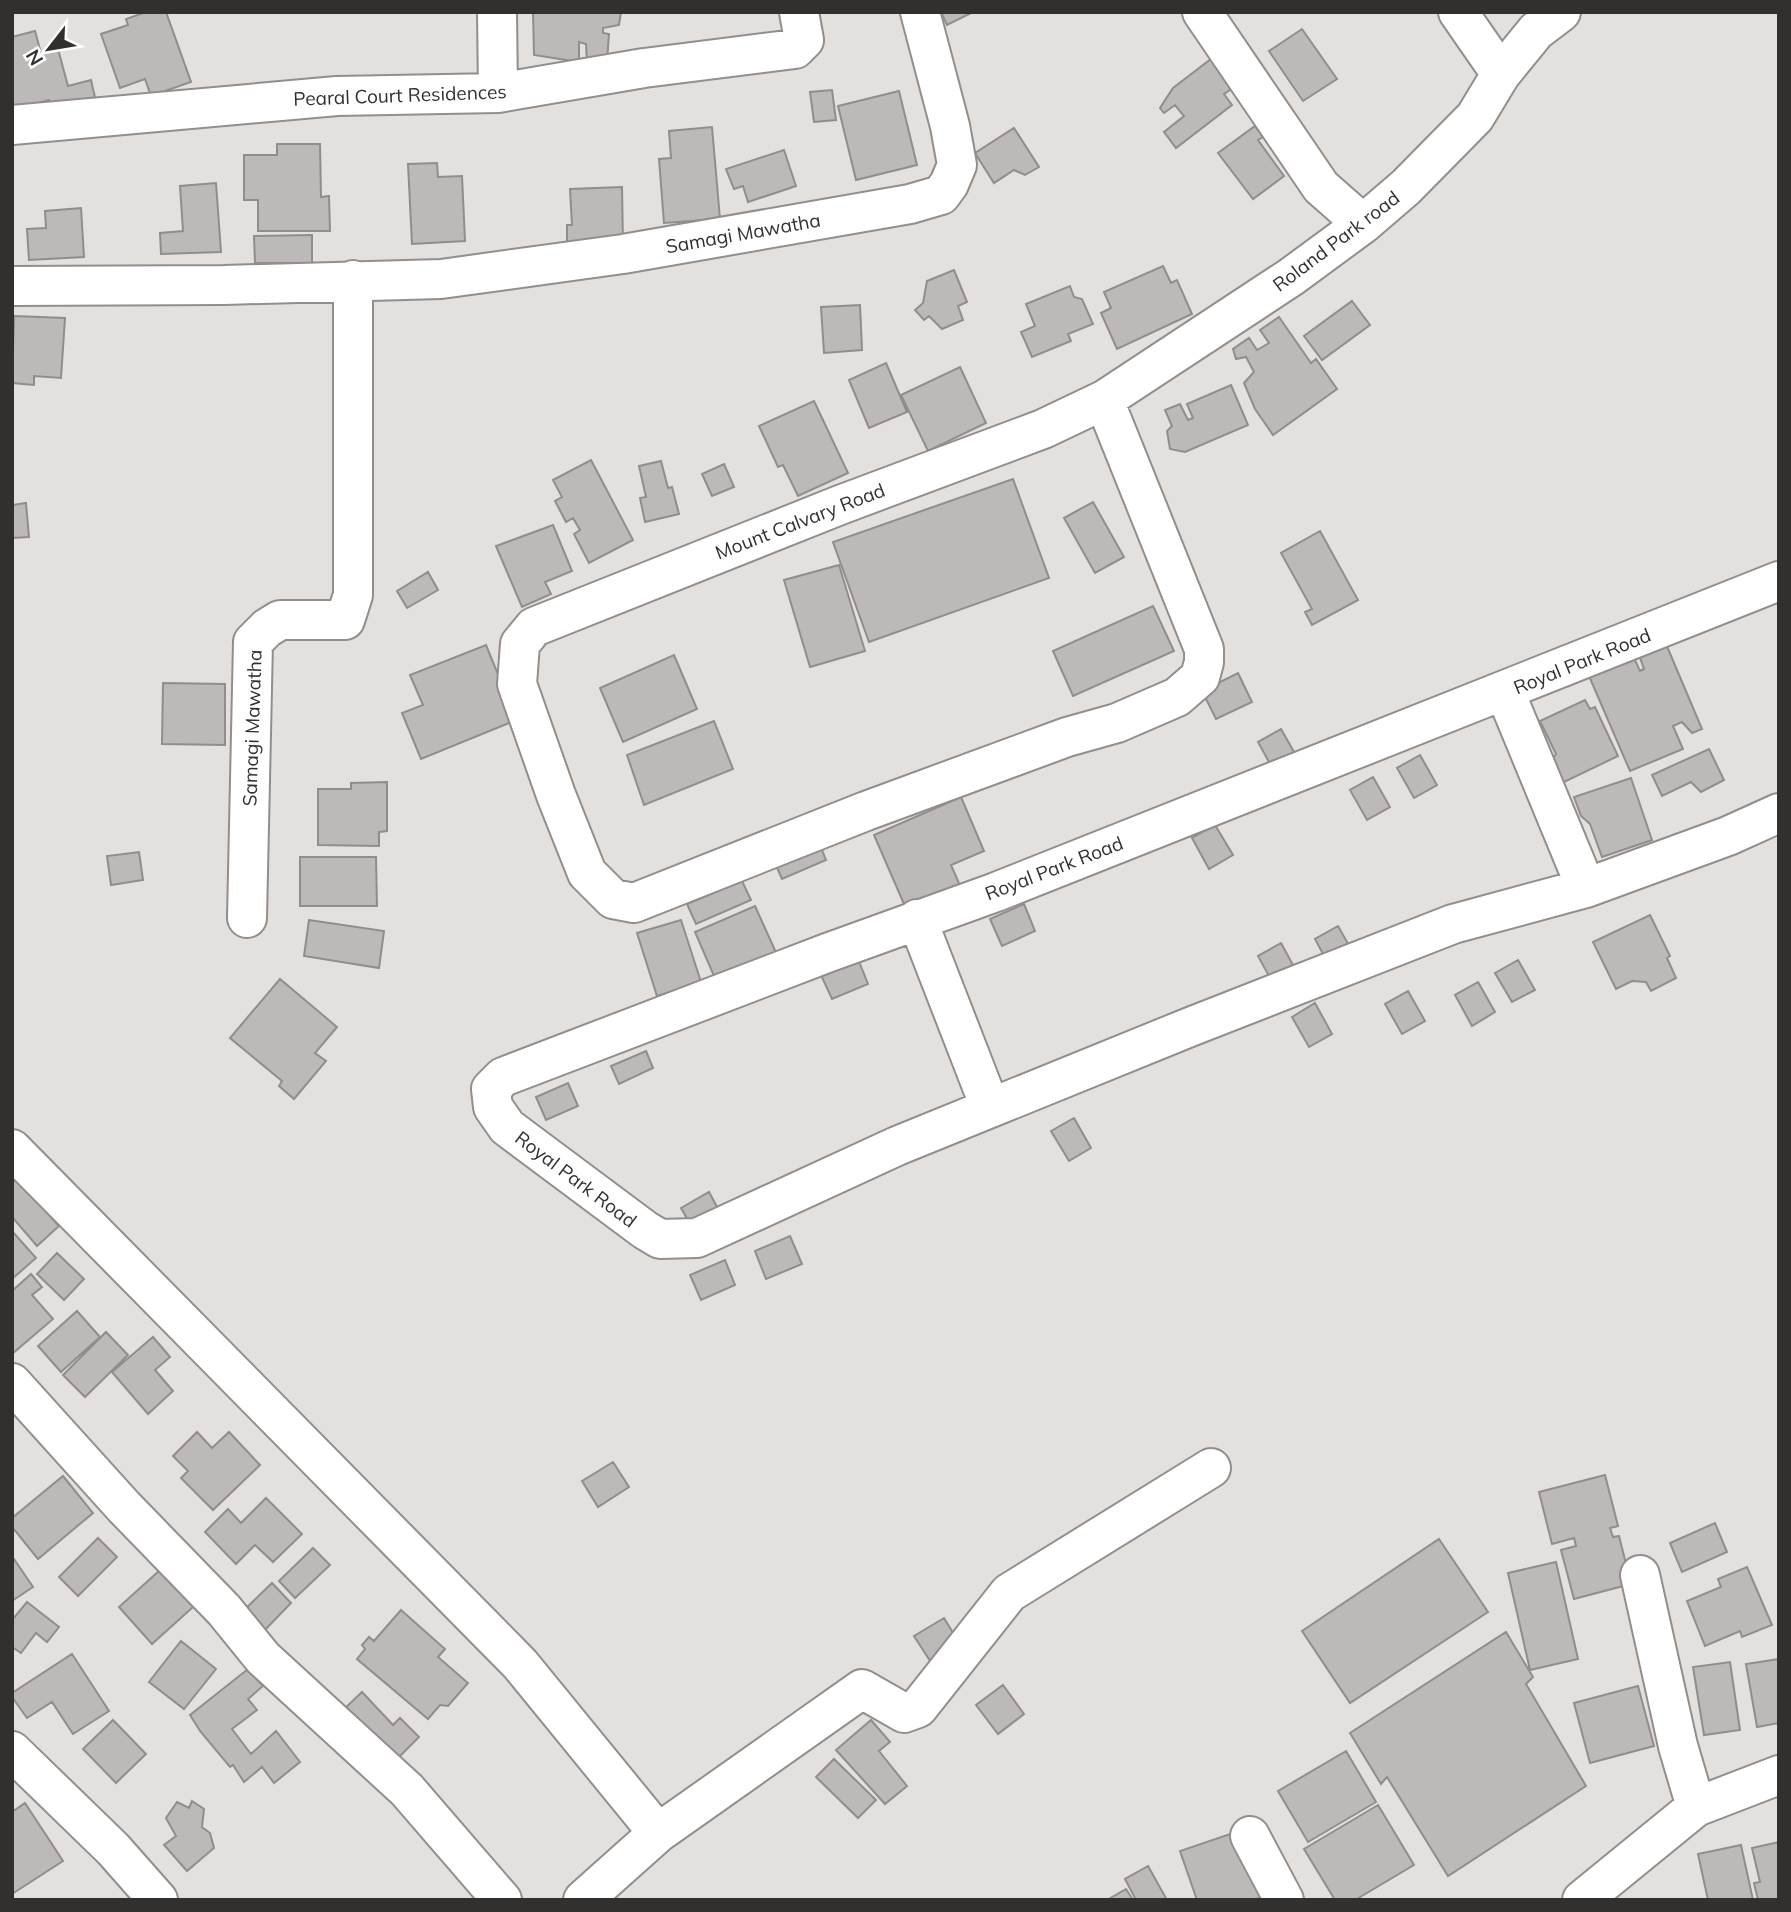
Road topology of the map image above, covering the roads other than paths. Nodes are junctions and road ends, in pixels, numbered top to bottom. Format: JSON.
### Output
{"nodes":[{"id":1,"x":497,"y":12,"type":"edge"},
{"id":2,"x":799,"y":12,"type":"edge"},
{"id":3,"x":919,"y":12,"type":"edge"},
{"id":4,"x":1202,"y":12,"type":"edge"},
{"id":5,"x":1458,"y":12,"type":"edge"},
{"id":6,"x":1561,"y":12,"type":"edge"},
{"id":7,"x":1501,"y":74,"type":"junction"},
{"id":8,"x":498,"y":93,"type":"junction"},
{"id":9,"x":29,"y":123,"type":"edge"},
{"id":10,"x":1363,"y":224,"type":"junction"},
{"id":11,"x":353,"y":281,"type":"junction"},
{"id":12,"x":12,"y":286,"type":"edge"},
{"id":13,"x":1104,"y":400,"type":"junction"},
{"id":14,"x":1779,"y":582,"type":"edge"},
{"id":15,"x":1505,"y":691,"type":"junction"},
{"id":16,"x":1779,"y":813,"type":"edge"},
{"id":17,"x":1586,"y":888,"type":"junction"},
{"id":18,"x":247,"y":918,"type":"dead end"},
{"id":19,"x":917,"y":919,"type":"junction"},
{"id":20,"x":990,"y":1107,"type":"junction"},
{"id":21,"x":12,"y":1149,"type":"edge"},
{"id":22,"x":12,"y":1383,"type":"edge"},
{"id":23,"x":1211,"y":1468,"type":"dead end"},
{"id":24,"x":1640,"y":1576,"type":"dead end"},
{"id":25,"x":12,"y":1751,"type":"edge"},
{"id":26,"x":1779,"y":1775,"type":"edge"},
{"id":27,"x":1696,"y":1807,"type":"junction"},
{"id":28,"x":658,"y":1833,"type":"junction"},
{"id":29,"x":1250,"y":1836,"type":"dead end"},
{"id":30,"x":158,"y":1900,"type":"edge"},
{"id":31,"x":502,"y":1900,"type":"edge"},
{"id":32,"x":583,"y":1900,"type":"edge"},
{"id":33,"x":1284,"y":1900,"type":"edge"},
{"id":34,"x":1581,"y":1900,"type":"edge"}],
"edges":[{"from":1,"to":8,"type":"street"},
{"from":2,"to":8,"type":"street","name":"Pearal Court Residences"},
{"from":3,"to":11,"type":"street","name":"Samagi Mawatha"},
{"from":4,"to":10,"type":"street"},
{"from":5,"to":7,"type":"street"},
{"from":6,"to":7,"type":"street","name":"Roland Park road"},
{"from":7,"to":10,"type":"street","name":"Roland Park road"},
{"from":8,"to":9,"type":"street","name":"Pearal Court Residences"},
{"from":10,"to":13,"type":"street","name":"Roland Park road"},
{"from":11,"to":12,"type":"street","name":"Samagi Mawatha"},
{"from":11,"to":18,"type":"street","name":"Samagi Mawatha"},
{"from":13,"to":13,"type":"street","name":"Mount Calvary Road"},
{"from":14,"to":15,"type":"street","name":"Royal Park Road"},
{"from":15,"to":17,"type":"street"},
{"from":15,"to":19,"type":"street","name":"Royal Park Road"},
{"from":16,"to":17,"type":"street","name":"Royal Park Road"},
{"from":17,"to":20,"type":"street","name":"Royal Park Road"},
{"from":19,"to":20,"type":"street"},
{"from":19,"to":20,"type":"street","name":"Royal Park Road"},
{"from":21,"to":28,"type":"street"},
{"from":22,"to":31,"type":"street"},
{"from":23,"to":28,"type":"street"},
{"from":24,"to":27,"type":"street"},
{"from":25,"to":30,"type":"street"},
{"from":26,"to":27,"type":"street"},
{"from":27,"to":34,"type":"street"},
{"from":28,"to":32,"type":"street"},
{"from":29,"to":33,"type":"street"}]}
